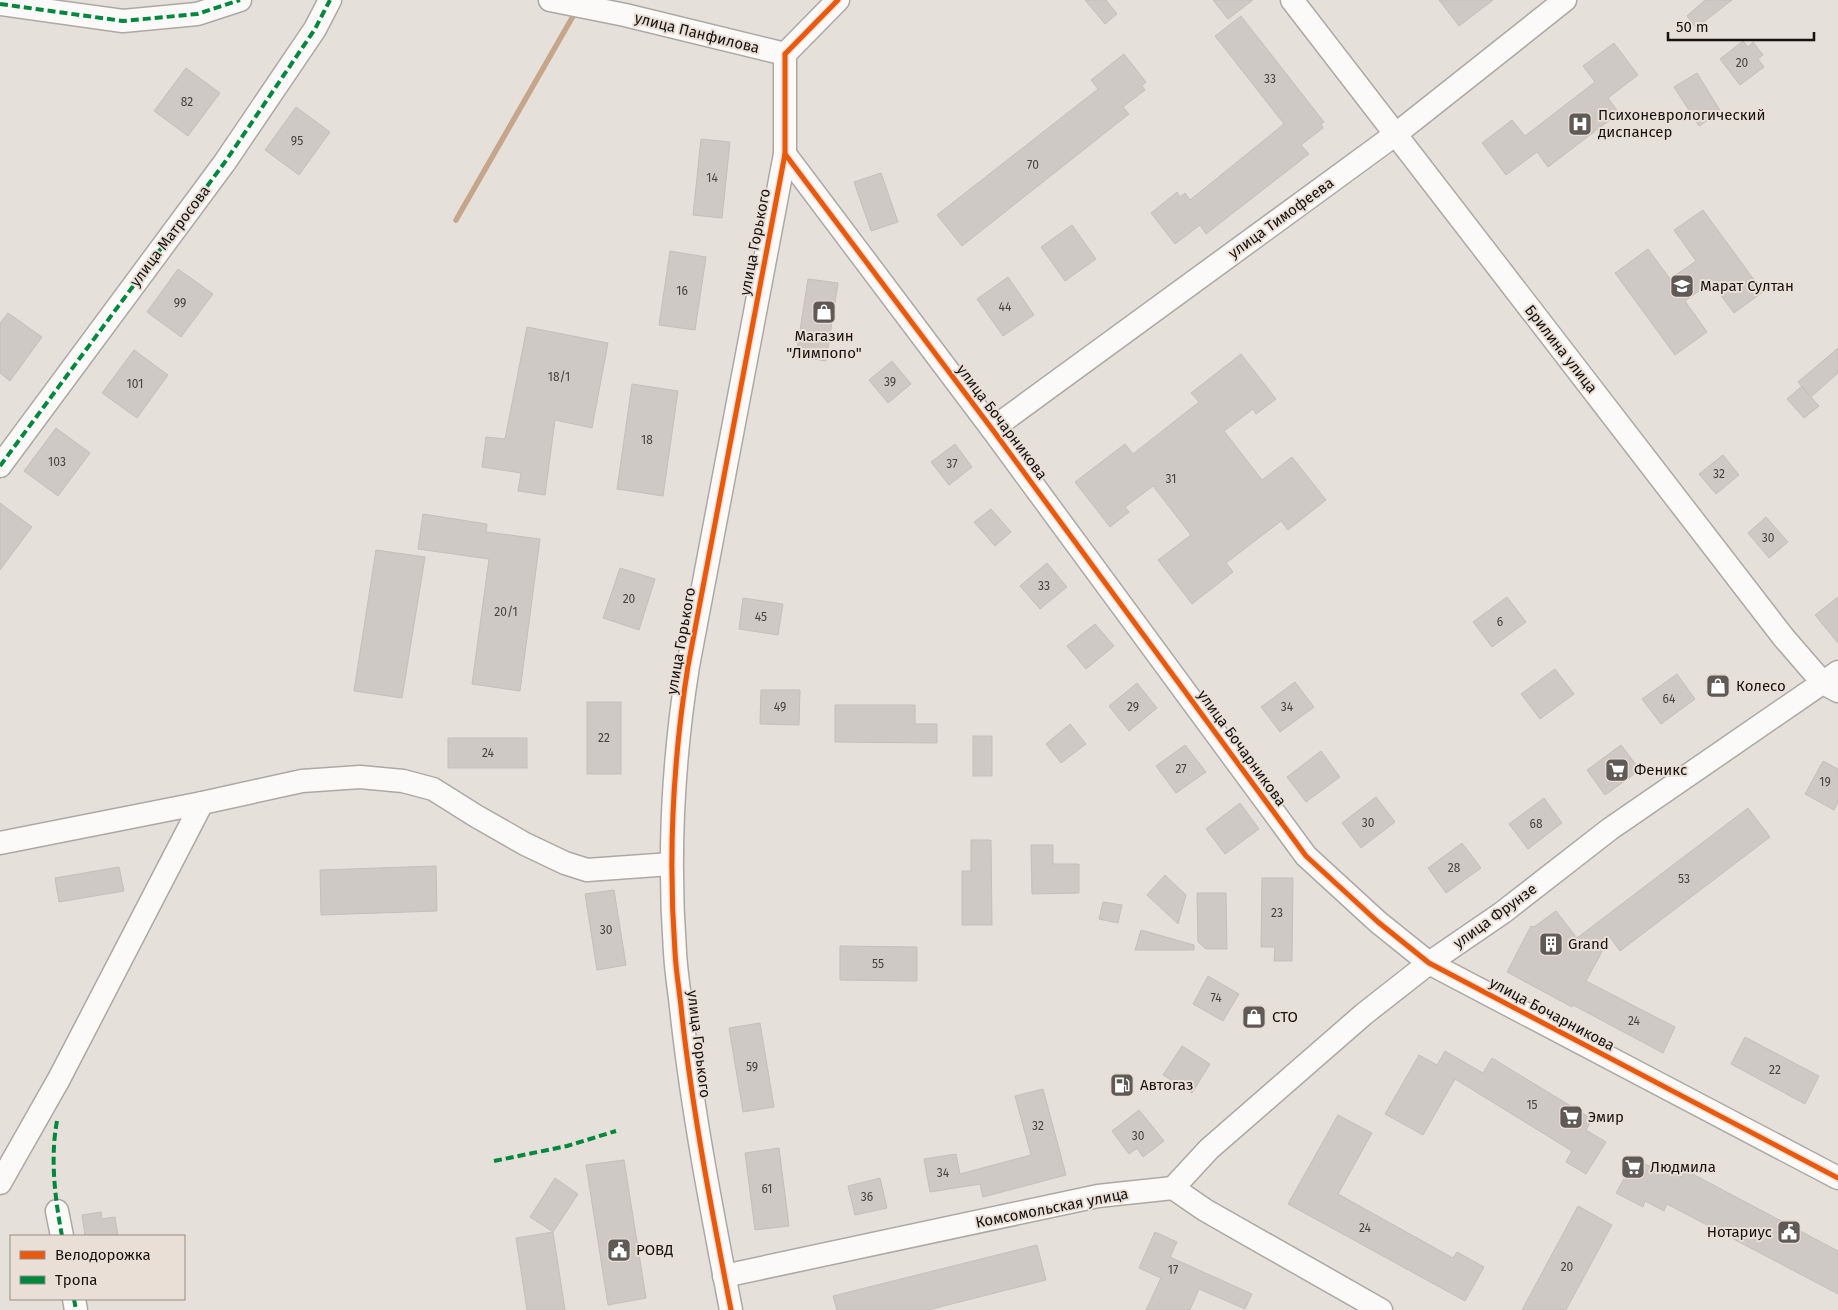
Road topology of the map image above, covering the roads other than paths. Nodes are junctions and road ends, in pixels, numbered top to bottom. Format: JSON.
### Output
{"nodes":[{"id":1,"x":240,"y":0,"type":"edge"},
{"id":2,"x":330,"y":0,"type":"edge"},
{"id":3,"x":550,"y":0,"type":"edge"},
{"id":4,"x":838,"y":0,"type":"edge"},
{"id":5,"x":1292,"y":0,"type":"edge"},
{"id":6,"x":1565,"y":0,"type":"edge"},
{"id":7,"x":0,"y":4,"type":"edge"},
{"id":8,"x":785,"y":54,"type":"junction"},
{"id":9,"x":1396,"y":134,"type":"junction"},
{"id":10,"x":785,"y":154,"type":"junction"},
{"id":11,"x":992,"y":429,"type":"junction"},
{"id":12,"x":0,"y":466,"type":"edge"},
{"id":13,"x":1833,"y":682,"type":"edge"},
{"id":14,"x":202,"y":803,"type":"junction"},
{"id":15,"x":0,"y":843,"type":"edge"},
{"id":16,"x":671,"y":864,"type":"junction"},
{"id":17,"x":1429,"y":963,"type":"junction"},
{"id":18,"x":1838,"y":1178,"type":"edge"},
{"id":19,"x":0,"y":1183,"type":"edge"},
{"id":20,"x":1173,"y":1188,"type":"junction"},
{"id":21,"x":57,"y":1210,"type":"dead end"},
{"id":22,"x":62,"y":1235,"type":"edge"},
{"id":23,"x":724,"y":1276,"type":"junction"},
{"id":24,"x":731,"y":1310,"type":"edge"},
{"id":25,"x":1381,"y":1310,"type":"edge"}],
"edges":[{"from":1,"to":7,"type":"street"},
{"from":2,"to":12,"type":"street","name":"улица Матросова"},
{"from":3,"to":8,"type":"street","name":"улица Панфилова"},
{"from":4,"to":8,"type":"street"},
{"from":5,"to":9,"type":"street","name":"Брилина улица"},
{"from":6,"to":9,"type":"street","name":"улица Тимофеева"},
{"from":8,"to":10,"type":"street","name":"улица Горького"},
{"from":9,"to":11,"type":"street","name":"улица Тимофеева"},
{"from":9,"to":13,"type":"street","name":"Брилина улица"},
{"from":10,"to":11,"type":"street","name":"улица Бочарникова"},
{"from":10,"to":16,"type":"street","name":"улица Горького"},
{"from":11,"to":17,"type":"street","name":"улица Бочарникова"},
{"from":13,"to":17,"type":"street","name":"улица Фрунзе"},
{"from":14,"to":15,"type":"street"},
{"from":14,"to":16,"type":"street"},
{"from":14,"to":19,"type":"street"},
{"from":16,"to":23,"type":"street","name":"улица Горького"},
{"from":17,"to":18,"type":"street","name":"улица Бочарникова"},
{"from":17,"to":20,"type":"street","name":"улица Фрунзе"},
{"from":20,"to":23,"type":"street","name":"Комсомольская улица"},
{"from":20,"to":25,"type":"street"},
{"from":21,"to":22,"type":"street"},
{"from":23,"to":24,"type":"street","name":"улица Горького"}]}
